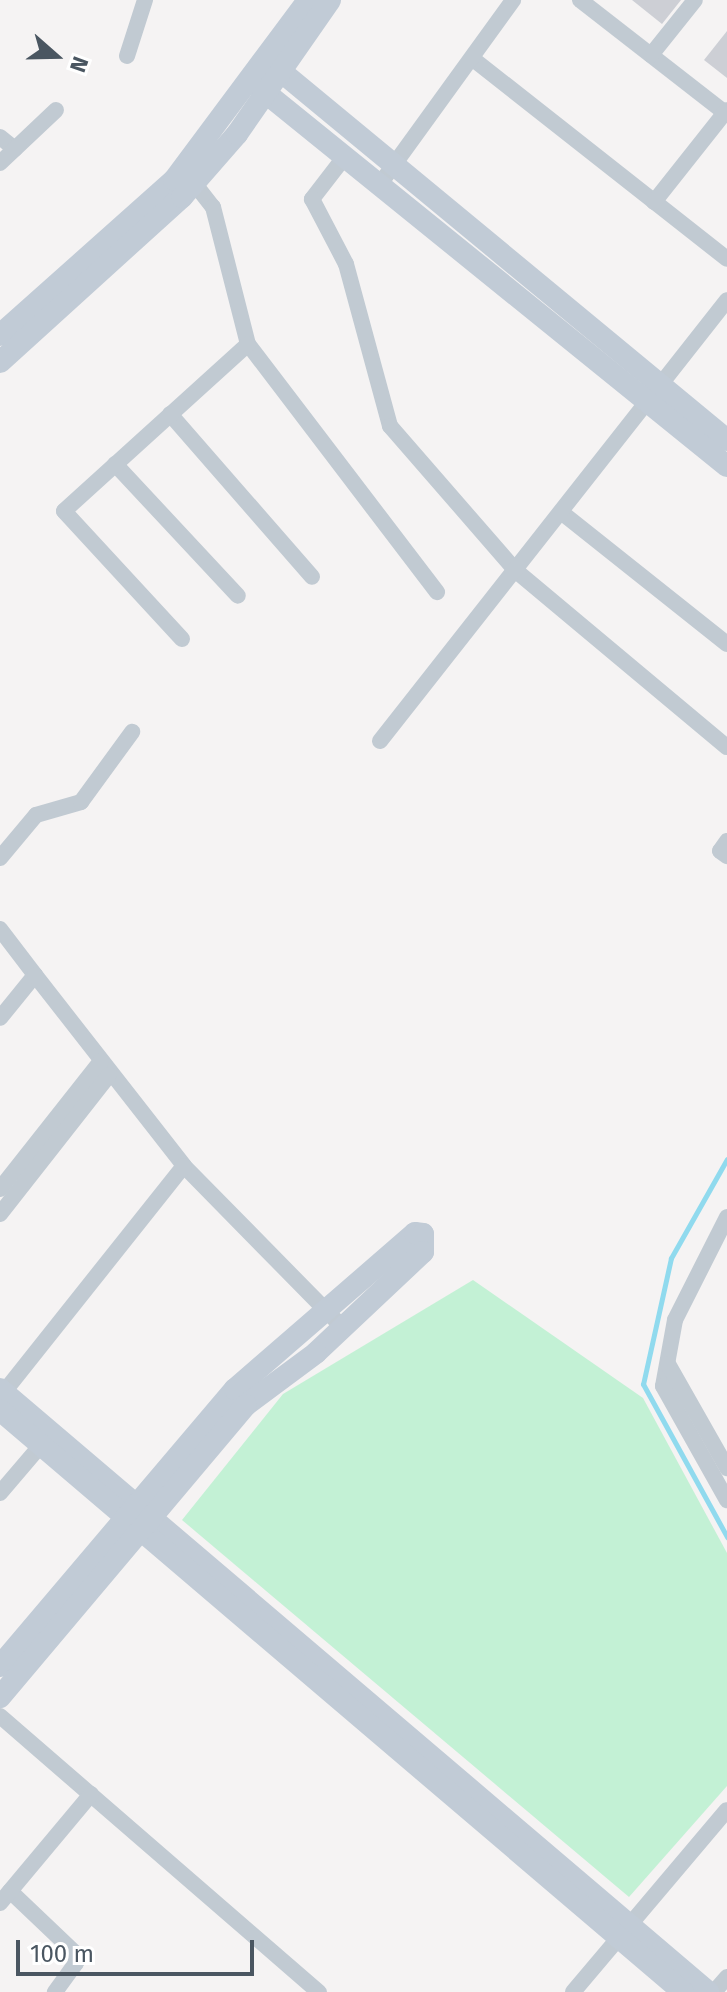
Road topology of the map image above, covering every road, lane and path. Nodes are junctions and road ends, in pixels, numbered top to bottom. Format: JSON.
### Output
{"nodes":[{"id":1,"x":145,"y":0,"type":"edge"},
{"id":2,"x":308,"y":0,"type":"edge"},
{"id":3,"x":330,"y":0,"type":"edge"},
{"id":4,"x":513,"y":0,"type":"edge"},
{"id":5,"x":580,"y":0,"type":"edge"},
{"id":6,"x":695,"y":0,"type":"edge"},
{"id":7,"x":651,"y":55,"type":"junction"},
{"id":8,"x":127,"y":56,"type":"dead end"},
{"id":9,"x":473,"y":59,"type":"junction"},
{"id":10,"x":274,"y":65,"type":"junction"},
{"id":11,"x":259,"y":86,"type":"junction"},
{"id":12,"x":56,"y":110,"type":"dead end"},
{"id":13,"x":726,"y":112,"type":"edge"},
{"id":14,"x":0,"y":137,"type":"edge"},
{"id":15,"x":15,"y":149,"type":"junction"},
{"id":16,"x":346,"y":155,"type":"junction"},
{"id":17,"x":0,"y":163,"type":"edge"},
{"id":18,"x":387,"y":175,"type":"junction"},
{"id":19,"x":194,"y":183,"type":"junction"},
{"id":20,"x":654,"y":202,"type":"junction"},
{"id":21,"x":727,"y":259,"type":"edge"},
{"id":22,"x":727,"y":300,"type":"edge"},
{"id":23,"x":248,"y":344,"type":"junction"},
{"id":24,"x":2,"y":350,"type":"edge"},
{"id":25,"x":654,"y":395,"type":"junction"},
{"id":26,"x":170,"y":414,"type":"junction"},
{"id":27,"x":727,"y":440,"type":"edge"},
{"id":28,"x":115,"y":464,"type":"junction"},
{"id":29,"x":727,"y":466,"type":"edge"},
{"id":30,"x":561,"y":512,"type":"junction"},
{"id":31,"x":515,"y":570,"type":"junction"},
{"id":32,"x":312,"y":577,"type":"dead end"},
{"id":33,"x":437,"y":592,"type":"dead end"},
{"id":34,"x":238,"y":596,"type":"dead end"},
{"id":35,"x":182,"y":639,"type":"dead end"},
{"id":36,"x":727,"y":644,"type":"edge"},
{"id":37,"x":132,"y":732,"type":"dead end"},
{"id":38,"x":380,"y":741,"type":"dead end"},
{"id":39,"x":727,"y":747,"type":"edge"},
{"id":40,"x":727,"y":841,"type":"edge"},
{"id":41,"x":727,"y":856,"type":"edge"},
{"id":42,"x":0,"y":858,"type":"edge"},
{"id":43,"x":0,"y":929,"type":"edge"},
{"id":44,"x":35,"y":975,"type":"junction"},
{"id":45,"x":0,"y":1018,"type":"edge"},
{"id":46,"x":105,"y":1068,"type":"junction"},
{"id":47,"x":184,"y":1166,"type":"junction"},
{"id":48,"x":0,"y":1189,"type":"edge"},
{"id":49,"x":0,"y":1214,"type":"edge"},
{"id":50,"x":727,"y":1217,"type":"edge"},
{"id":51,"x":336,"y":1320,"type":"joint"},
{"id":52,"x":668,"y":1364,"type":"junction"},
{"id":53,"x":1,"y":1397,"type":"edge"},
{"id":54,"x":41,"y":1445,"type":"junction"},
{"id":55,"x":727,"y":1468,"type":"edge"},
{"id":56,"x":0,"y":1493,"type":"edge"},
{"id":57,"x":727,"y":1500,"type":"edge"},
{"id":58,"x":138,"y":1518,"type":"junction"},
{"id":59,"x":0,"y":1666,"type":"edge"},
{"id":60,"x":0,"y":1697,"type":"edge"},
{"id":61,"x":0,"y":1716,"type":"edge"},
{"id":62,"x":91,"y":1794,"type":"junction"},
{"id":63,"x":727,"y":1810,"type":"edge"},
{"id":64,"x":5,"y":1897,"type":"edge"},
{"id":65,"x":624,"y":1932,"type":"junction"},
{"id":66,"x":727,"y":1977,"type":"edge"},
{"id":67,"x":55,"y":1992,"type":"edge"},
{"id":68,"x":319,"y":1992,"type":"edge"},
{"id":69,"x":573,"y":1992,"type":"edge"},
{"id":70,"x":683,"y":1992,"type":"edge"},
{"id":71,"x":708,"y":1992,"type":"edge"},
{"id":72,"x":714,"y":1992,"type":"edge"}],
"edges":[{"from":1,"to":8,"type":"street"},
{"from":2,"to":10,"type":"street"},
{"from":3,"to":10,"type":"street"},
{"from":4,"to":9,"type":"street"},
{"from":5,"to":7,"type":"street"},
{"from":6,"to":7,"type":"street"},
{"from":7,"to":13,"type":"street"},
{"from":9,"to":18,"type":"street"},
{"from":9,"to":20,"type":"street"},
{"from":10,"to":11,"type":"street"},
{"from":10,"to":18,"type":"street"},
{"from":11,"to":16,"type":"street"},
{"from":11,"to":19,"type":"street"},
{"from":11,"to":24,"type":"street"},
{"from":12,"to":15,"type":"street"},
{"from":13,"to":20,"type":"street"},
{"from":14,"to":15,"type":"street"},
{"from":15,"to":17,"type":"street"},
{"from":16,"to":18,"type":"street"},
{"from":16,"to":31,"type":"street"},
{"from":18,"to":25,"type":"street"},
{"from":19,"to":23,"type":"street"},
{"from":19,"to":24,"type":"street"},
{"from":20,"to":21,"type":"street"},
{"from":22,"to":25,"type":"street"},
{"from":23,"to":26,"type":"street"},
{"from":23,"to":33,"type":"street"},
{"from":25,"to":27,"type":"street"},
{"from":25,"to":29,"type":"street"},
{"from":25,"to":30,"type":"street"},
{"from":26,"to":28,"type":"street"},
{"from":26,"to":32,"type":"street"},
{"from":28,"to":34,"type":"street"},
{"from":28,"to":35,"type":"street"},
{"from":30,"to":31,"type":"street"},
{"from":30,"to":36,"type":"street"},
{"from":31,"to":38,"type":"street"},
{"from":31,"to":39,"type":"street"},
{"from":37,"to":42,"type":"street"},
{"from":40,"to":41,"type":"street"},
{"from":43,"to":44,"type":"street"},
{"from":44,"to":45,"type":"street"},
{"from":44,"to":46,"type":"street"},
{"from":46,"to":47,"type":"street"},
{"from":46,"to":48,"type":"street"},
{"from":46,"to":49,"type":"street"},
{"from":47,"to":51,"type":"street"},
{"from":47,"to":53,"type":"street"},
{"from":50,"to":52,"type":"street"},
{"from":51,"to":58,"type":"street"},
{"from":52,"to":55,"type":"street"},
{"from":52,"to":57,"type":"street"},
{"from":53,"to":54,"type":"street"},
{"from":53,"to":58,"type":"street"},
{"from":54,"to":56,"type":"street"},
{"from":54,"to":58,"type":"street"},
{"from":58,"to":59,"type":"street"},
{"from":58,"to":60,"type":"street"},
{"from":58,"to":65,"type":"street"},
{"from":61,"to":62,"type":"street"},
{"from":62,"to":64,"type":"street"},
{"from":62,"to":68,"type":"street"},
{"from":63,"to":65,"type":"street"},
{"from":64,"to":67,"type":"street"},
{"from":65,"to":69,"type":"street"},
{"from":65,"to":70,"type":"street"},
{"from":65,"to":71,"type":"street"},
{"from":66,"to":72,"type":"street"}]}
